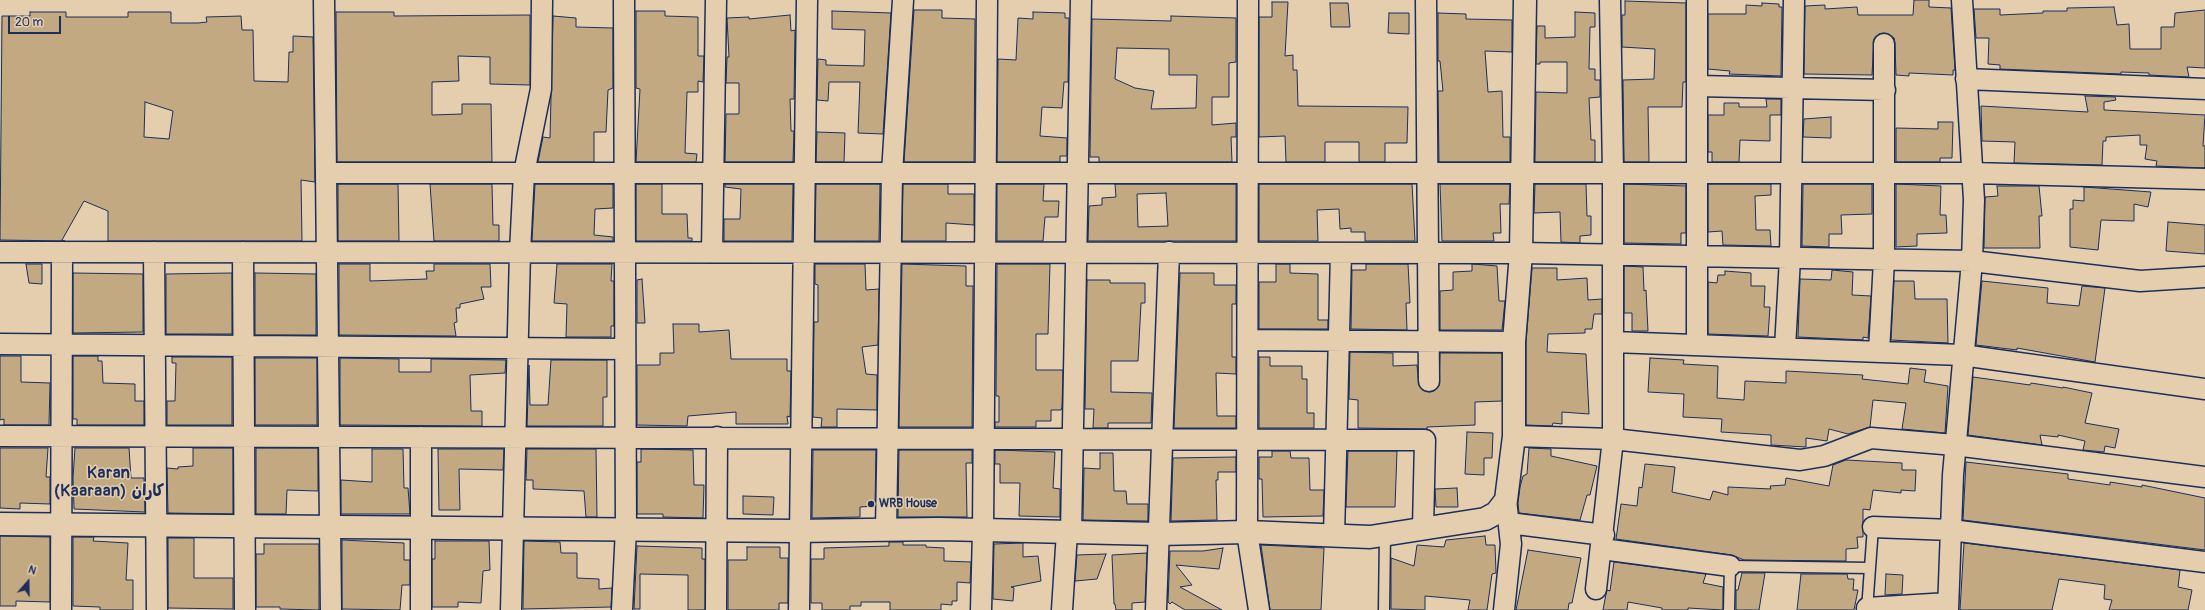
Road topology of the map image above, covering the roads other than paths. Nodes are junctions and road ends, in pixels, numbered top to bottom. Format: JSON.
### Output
{"nodes":[{"id":1,"x":324,"y":0,"type":"edge"},
{"id":2,"x":542,"y":0,"type":"edge"},
{"id":3,"x":624,"y":0,"type":"edge"},
{"id":4,"x":716,"y":0,"type":"edge"},
{"id":5,"x":807,"y":0,"type":"edge"},
{"id":6,"x":903,"y":0,"type":"edge"},
{"id":7,"x":987,"y":0,"type":"edge"},
{"id":8,"x":1081,"y":0,"type":"edge"},
{"id":9,"x":1248,"y":0,"type":"edge"},
{"id":10,"x":1426,"y":0,"type":"edge"},
{"id":11,"x":1525,"y":0,"type":"edge"},
{"id":12,"x":1610,"y":0,"type":"edge"},
{"id":13,"x":1697,"y":0,"type":"edge"},
{"id":14,"x":1794,"y":0,"type":"edge"},
{"id":15,"x":1962,"y":0,"type":"edge"},
{"id":16,"x":1884,"y":44,"type":"dead end"},
{"id":17,"x":1966,"y":79,"type":"junction"},
{"id":18,"x":1697,"y":86,"type":"junction"},
{"id":19,"x":1792,"y":88,"type":"junction"},
{"id":20,"x":2205,"y":89,"type":"edge"},
{"id":21,"x":1885,"y":90,"type":"junction"},
{"id":22,"x":326,"y":173,"type":"junction"},
{"id":23,"x":524,"y":173,"type":"junction"},
{"id":24,"x":625,"y":173,"type":"junction"},
{"id":25,"x":714,"y":173,"type":"junction"},
{"id":26,"x":805,"y":173,"type":"junction"},
{"id":27,"x":892,"y":173,"type":"junction"},
{"id":28,"x":1078,"y":173,"type":"junction"},
{"id":29,"x":1248,"y":173,"type":"junction"},
{"id":30,"x":1428,"y":173,"type":"junction"},
{"id":31,"x":1522,"y":173,"type":"junction"},
{"id":32,"x":1613,"y":173,"type":"junction"},
{"id":33,"x":1697,"y":173,"type":"junction"},
{"id":34,"x":1791,"y":173,"type":"junction"},
{"id":35,"x":1885,"y":173,"type":"junction"},
{"id":36,"x":1972,"y":173,"type":"junction"},
{"id":37,"x":986,"y":174,"type":"junction"},
{"id":38,"x":2205,"y":179,"type":"edge"},
{"id":39,"x":0,"y":252,"type":"edge"},
{"id":40,"x":62,"y":252,"type":"junction"},
{"id":41,"x":154,"y":252,"type":"junction"},
{"id":42,"x":243,"y":252,"type":"junction"},
{"id":43,"x":327,"y":252,"type":"junction"},
{"id":44,"x":520,"y":252,"type":"junction"},
{"id":45,"x":625,"y":252,"type":"junction"},
{"id":46,"x":712,"y":252,"type":"junction"},
{"id":47,"x":804,"y":252,"type":"junction"},
{"id":48,"x":891,"y":252,"type":"junction"},
{"id":49,"x":985,"y":252,"type":"junction"},
{"id":50,"x":1077,"y":252,"type":"junction"},
{"id":51,"x":1169,"y":252,"type":"junction"},
{"id":52,"x":1248,"y":252,"type":"junction"},
{"id":53,"x":1341,"y":253,"type":"junction"},
{"id":54,"x":1428,"y":253,"type":"junction"},
{"id":55,"x":1521,"y":253,"type":"junction"},
{"id":56,"x":1613,"y":255,"type":"junction"},
{"id":57,"x":1697,"y":256,"type":"junction"},
{"id":58,"x":1790,"y":258,"type":"junction"},
{"id":59,"x":1884,"y":260,"type":"junction"},
{"id":60,"x":1972,"y":261,"type":"junction"},
{"id":61,"x":2205,"y":277,"type":"edge"},
{"id":62,"x":1248,"y":340,"type":"junction"},
{"id":63,"x":1339,"y":340,"type":"junction"},
{"id":64,"x":1428,"y":340,"type":"junction"},
{"id":65,"x":1514,"y":342,"type":"junction"},
{"id":66,"x":1613,"y":342,"type":"junction"},
{"id":67,"x":0,"y":344,"type":"edge"},
{"id":68,"x":62,"y":345,"type":"junction"},
{"id":69,"x":1697,"y":345,"type":"junction"},
{"id":70,"x":154,"y":346,"type":"junction"},
{"id":71,"x":244,"y":346,"type":"junction"},
{"id":72,"x":328,"y":347,"type":"junction"},
{"id":73,"x":517,"y":348,"type":"junction"},
{"id":74,"x":1785,"y":348,"type":"junction"},
{"id":75,"x":625,"y":349,"type":"junction"},
{"id":76,"x":1879,"y":352,"type":"junction"},
{"id":77,"x":1962,"y":355,"type":"junction"},
{"id":78,"x":1428,"y":381,"type":"dead end"},
{"id":79,"x":2205,"y":389,"type":"edge"},
{"id":80,"x":0,"y":436,"type":"edge"},
{"id":81,"x":62,"y":436,"type":"junction"},
{"id":82,"x":155,"y":436,"type":"junction"},
{"id":83,"x":244,"y":436,"type":"junction"},
{"id":84,"x":1514,"y":436,"type":"junction"},
{"id":85,"x":329,"y":437,"type":"junction"},
{"id":86,"x":421,"y":437,"type":"junction"},
{"id":87,"x":515,"y":437,"type":"junction"},
{"id":88,"x":625,"y":437,"type":"junction"},
{"id":89,"x":717,"y":437,"type":"junction"},
{"id":90,"x":801,"y":438,"type":"junction"},
{"id":91,"x":887,"y":438,"type":"junction"},
{"id":92,"x":984,"y":438,"type":"junction"},
{"id":93,"x":1073,"y":438,"type":"junction"},
{"id":94,"x":1162,"y":438,"type":"junction"},
{"id":95,"x":1248,"y":438,"type":"junction"},
{"id":96,"x":1337,"y":439,"type":"junction"},
{"id":97,"x":1613,"y":440,"type":"junction"},
{"id":98,"x":1956,"y":445,"type":"junction"},
{"id":99,"x":2205,"y":477,"type":"edge"},
{"id":100,"x":1506,"y":500,"type":"junction"},
{"id":101,"x":1509,"y":523,"type":"junction"},
{"id":102,"x":0,"y":524,"type":"edge"},
{"id":103,"x":63,"y":524,"type":"junction"},
{"id":104,"x":156,"y":525,"type":"junction"},
{"id":105,"x":244,"y":526,"type":"junction"},
{"id":106,"x":330,"y":527,"type":"junction"},
{"id":107,"x":1873,"y":527,"type":"joint"},
{"id":108,"x":420,"y":528,"type":"junction"},
{"id":109,"x":512,"y":528,"type":"junction"},
{"id":110,"x":1422,"y":528,"type":"junction"},
{"id":111,"x":626,"y":530,"type":"junction"},
{"id":112,"x":717,"y":530,"type":"junction"},
{"id":113,"x":886,"y":530,"type":"junction"},
{"id":114,"x":984,"y":530,"type":"junction"},
{"id":115,"x":1951,"y":530,"type":"junction"},
{"id":116,"x":800,"y":531,"type":"junction"},
{"id":117,"x":1069,"y":532,"type":"junction"},
{"id":118,"x":1248,"y":532,"type":"junction"},
{"id":119,"x":1159,"y":534,"type":"junction"},
{"id":120,"x":1385,"y":534,"type":"junction"},
{"id":121,"x":1334,"y":536,"type":"junction"},
{"id":122,"x":1603,"y":542,"type":"junction"},
{"id":123,"x":2205,"y":562,"type":"edge"},
{"id":124,"x":1730,"y":566,"type":"junction"},
{"id":125,"x":1870,"y":568,"type":"junction"},
{"id":126,"x":1596,"y":589,"type":"dead end"},
{"id":127,"x":1948,"y":606,"type":"edge"},
{"id":128,"x":1867,"y":609,"type":"edge"},
{"id":129,"x":61,"y":610,"type":"edge"},
{"id":130,"x":157,"y":610,"type":"edge"},
{"id":131,"x":245,"y":610,"type":"edge"},
{"id":132,"x":331,"y":610,"type":"edge"},
{"id":133,"x":421,"y":610,"type":"edge"},
{"id":134,"x":511,"y":610,"type":"edge"},
{"id":135,"x":622,"y":610,"type":"edge"},
{"id":136,"x":716,"y":610,"type":"edge"},
{"id":137,"x":799,"y":610,"type":"edge"},
{"id":138,"x":981,"y":610,"type":"edge"},
{"id":139,"x":1062,"y":610,"type":"edge"},
{"id":140,"x":1156,"y":610,"type":"edge"},
{"id":141,"x":1259,"y":610,"type":"edge"},
{"id":142,"x":1384,"y":610,"type":"edge"},
{"id":143,"x":1504,"y":610,"type":"edge"},
{"id":144,"x":1729,"y":610,"type":"edge"}],
"edges":[{"from":1,"to":22,"type":"street"},
{"from":2,"to":23,"type":"street"},
{"from":3,"to":24,"type":"street"},
{"from":4,"to":25,"type":"street"},
{"from":5,"to":26,"type":"street"},
{"from":6,"to":27,"type":"street"},
{"from":7,"to":37,"type":"street"},
{"from":8,"to":28,"type":"street"},
{"from":9,"to":29,"type":"street"},
{"from":10,"to":30,"type":"street"},
{"from":11,"to":31,"type":"street"},
{"from":12,"to":32,"type":"street"},
{"from":13,"to":18,"type":"street"},
{"from":14,"to":19,"type":"street"},
{"from":15,"to":17,"type":"street"},
{"from":16,"to":21,"type":"street"},
{"from":17,"to":20,"type":"street"},
{"from":17,"to":36,"type":"street"},
{"from":18,"to":19,"type":"street"},
{"from":18,"to":33,"type":"street"},
{"from":19,"to":21,"type":"street"},
{"from":19,"to":34,"type":"street"},
{"from":21,"to":35,"type":"street"},
{"from":22,"to":23,"type":"street"},
{"from":22,"to":43,"type":"street"},
{"from":23,"to":24,"type":"street"},
{"from":23,"to":44,"type":"street"},
{"from":24,"to":25,"type":"street"},
{"from":24,"to":45,"type":"street"},
{"from":25,"to":26,"type":"street"},
{"from":25,"to":46,"type":"street"},
{"from":26,"to":27,"type":"street"},
{"from":26,"to":47,"type":"street"},
{"from":27,"to":37,"type":"street"},
{"from":27,"to":48,"type":"street"},
{"from":28,"to":29,"type":"street"},
{"from":28,"to":37,"type":"street"},
{"from":28,"to":50,"type":"street"},
{"from":29,"to":30,"type":"street"},
{"from":29,"to":52,"type":"street"},
{"from":30,"to":31,"type":"street"},
{"from":30,"to":54,"type":"street"},
{"from":31,"to":32,"type":"street"},
{"from":31,"to":55,"type":"street"},
{"from":32,"to":33,"type":"street"},
{"from":32,"to":56,"type":"street"},
{"from":33,"to":34,"type":"street"},
{"from":33,"to":57,"type":"street"},
{"from":34,"to":35,"type":"street"},
{"from":34,"to":58,"type":"street"},
{"from":35,"to":36,"type":"street"},
{"from":35,"to":59,"type":"street"},
{"from":36,"to":38,"type":"street"},
{"from":36,"to":60,"type":"street"},
{"from":37,"to":49,"type":"street"},
{"from":39,"to":40,"type":"street"},
{"from":40,"to":41,"type":"street"},
{"from":40,"to":68,"type":"street"},
{"from":41,"to":42,"type":"street"},
{"from":41,"to":70,"type":"street"},
{"from":42,"to":43,"type":"street"},
{"from":42,"to":71,"type":"street"},
{"from":43,"to":44,"type":"street"},
{"from":43,"to":72,"type":"street"},
{"from":44,"to":45,"type":"street"},
{"from":44,"to":73,"type":"street"},
{"from":45,"to":46,"type":"street"},
{"from":45,"to":75,"type":"street"},
{"from":46,"to":47,"type":"street"},
{"from":47,"to":48,"type":"street"},
{"from":47,"to":90,"type":"street"},
{"from":48,"to":49,"type":"street"},
{"from":48,"to":91,"type":"street"},
{"from":49,"to":50,"type":"street"},
{"from":49,"to":92,"type":"street"},
{"from":50,"to":51,"type":"street"},
{"from":50,"to":93,"type":"street"},
{"from":51,"to":52,"type":"street"},
{"from":51,"to":94,"type":"street"},
{"from":52,"to":53,"type":"street"},
{"from":52,"to":62,"type":"street"},
{"from":53,"to":54,"type":"street"},
{"from":53,"to":63,"type":"street"},
{"from":54,"to":55,"type":"street"},
{"from":54,"to":64,"type":"street"},
{"from":55,"to":56,"type":"street"},
{"from":55,"to":65,"type":"street"},
{"from":56,"to":57,"type":"street"},
{"from":56,"to":66,"type":"street"},
{"from":57,"to":58,"type":"street"},
{"from":57,"to":69,"type":"street"},
{"from":58,"to":59,"type":"street"},
{"from":58,"to":74,"type":"street"},
{"from":59,"to":60,"type":"street"},
{"from":59,"to":76,"type":"street"},
{"from":60,"to":61,"type":"street"},
{"from":60,"to":77,"type":"street"},
{"from":62,"to":63,"type":"street"},
{"from":62,"to":95,"type":"street"},
{"from":63,"to":64,"type":"street"},
{"from":63,"to":96,"type":"street"},
{"from":64,"to":65,"type":"street"},
{"from":64,"to":78,"type":"street"},
{"from":65,"to":84,"type":"street"},
{"from":66,"to":69,"type":"street"},
{"from":66,"to":97,"type":"street"},
{"from":67,"to":68,"type":"street"},
{"from":68,"to":70,"type":"street"},
{"from":68,"to":81,"type":"street"},
{"from":69,"to":74,"type":"street"},
{"from":70,"to":71,"type":"street"},
{"from":70,"to":82,"type":"street"},
{"from":71,"to":72,"type":"street"},
{"from":71,"to":83,"type":"street"},
{"from":72,"to":73,"type":"street"},
{"from":72,"to":85,"type":"street"},
{"from":73,"to":75,"type":"street"},
{"from":73,"to":87,"type":"street"},
{"from":74,"to":76,"type":"street"},
{"from":75,"to":88,"type":"street"},
{"from":76,"to":77,"type":"street"},
{"from":77,"to":79,"type":"street"},
{"from":77,"to":98,"type":"street"},
{"from":80,"to":81,"type":"street"},
{"from":81,"to":82,"type":"street"},
{"from":81,"to":103,"type":"street"},
{"from":82,"to":83,"type":"street"},
{"from":82,"to":104,"type":"street"},
{"from":83,"to":85,"type":"street"},
{"from":83,"to":105,"type":"street"},
{"from":84,"to":97,"type":"street"},
{"from":84,"to":100,"type":"street"},
{"from":85,"to":86,"type":"street"},
{"from":85,"to":106,"type":"street"},
{"from":86,"to":87,"type":"street"},
{"from":86,"to":108,"type":"street"},
{"from":87,"to":88,"type":"street"},
{"from":87,"to":109,"type":"street"},
{"from":88,"to":89,"type":"street"},
{"from":88,"to":111,"type":"street"},
{"from":89,"to":90,"type":"street"},
{"from":89,"to":112,"type":"street"},
{"from":90,"to":91,"type":"street"},
{"from":90,"to":116,"type":"street"},
{"from":91,"to":92,"type":"street"},
{"from":91,"to":113,"type":"street"},
{"from":92,"to":93,"type":"street"},
{"from":92,"to":114,"type":"street"},
{"from":93,"to":94,"type":"street"},
{"from":93,"to":117,"type":"street"},
{"from":94,"to":95,"type":"street"},
{"from":94,"to":119,"type":"street"},
{"from":95,"to":96,"type":"street"},
{"from":95,"to":118,"type":"street"},
{"from":96,"to":110,"type":"street"},
{"from":96,"to":121,"type":"street"},
{"from":97,"to":98,"type":"street"},
{"from":97,"to":122,"type":"street"},
{"from":98,"to":99,"type":"street"},
{"from":98,"to":115,"type":"street"},
{"from":100,"to":101,"type":"street"},
{"from":100,"to":110,"type":"street"},
{"from":101,"to":122,"type":"street"},
{"from":101,"to":143,"type":"street"},
{"from":102,"to":103,"type":"street"},
{"from":103,"to":104,"type":"street"},
{"from":103,"to":129,"type":"street"},
{"from":104,"to":105,"type":"street"},
{"from":104,"to":130,"type":"street"},
{"from":105,"to":106,"type":"street"},
{"from":105,"to":131,"type":"street"},
{"from":106,"to":108,"type":"street"},
{"from":106,"to":132,"type":"street"},
{"from":107,"to":115,"type":"street"},
{"from":107,"to":125,"type":"lane"},
{"from":108,"to":109,"type":"street"},
{"from":108,"to":133,"type":"street"},
{"from":109,"to":111,"type":"street"},
{"from":109,"to":134,"type":"street"},
{"from":110,"to":120,"type":"street"},
{"from":111,"to":112,"type":"street"},
{"from":111,"to":135,"type":"street"},
{"from":112,"to":116,"type":"street"},
{"from":112,"to":136,"type":"street"},
{"from":113,"to":114,"type":"street"},
{"from":113,"to":116,"type":"street"},
{"from":114,"to":117,"type":"street"},
{"from":114,"to":138,"type":"street"},
{"from":115,"to":123,"type":"street"},
{"from":115,"to":127,"type":"street"},
{"from":116,"to":137,"type":"street"},
{"from":117,"to":119,"type":"street"},
{"from":117,"to":139,"type":"street"},
{"from":118,"to":119,"type":"street"},
{"from":118,"to":121,"type":"street"},
{"from":118,"to":141,"type":"street"},
{"from":119,"to":140,"type":"street"},
{"from":120,"to":121,"type":"street"},
{"from":120,"to":142,"type":"lane"},
{"from":122,"to":124,"type":"street"},
{"from":122,"to":126,"type":"street"},
{"from":124,"to":125,"type":"lane"},
{"from":124,"to":144,"type":"lane"},
{"from":125,"to":128,"type":"lane"},
{"from":127,"to":128,"type":"street"}]}
